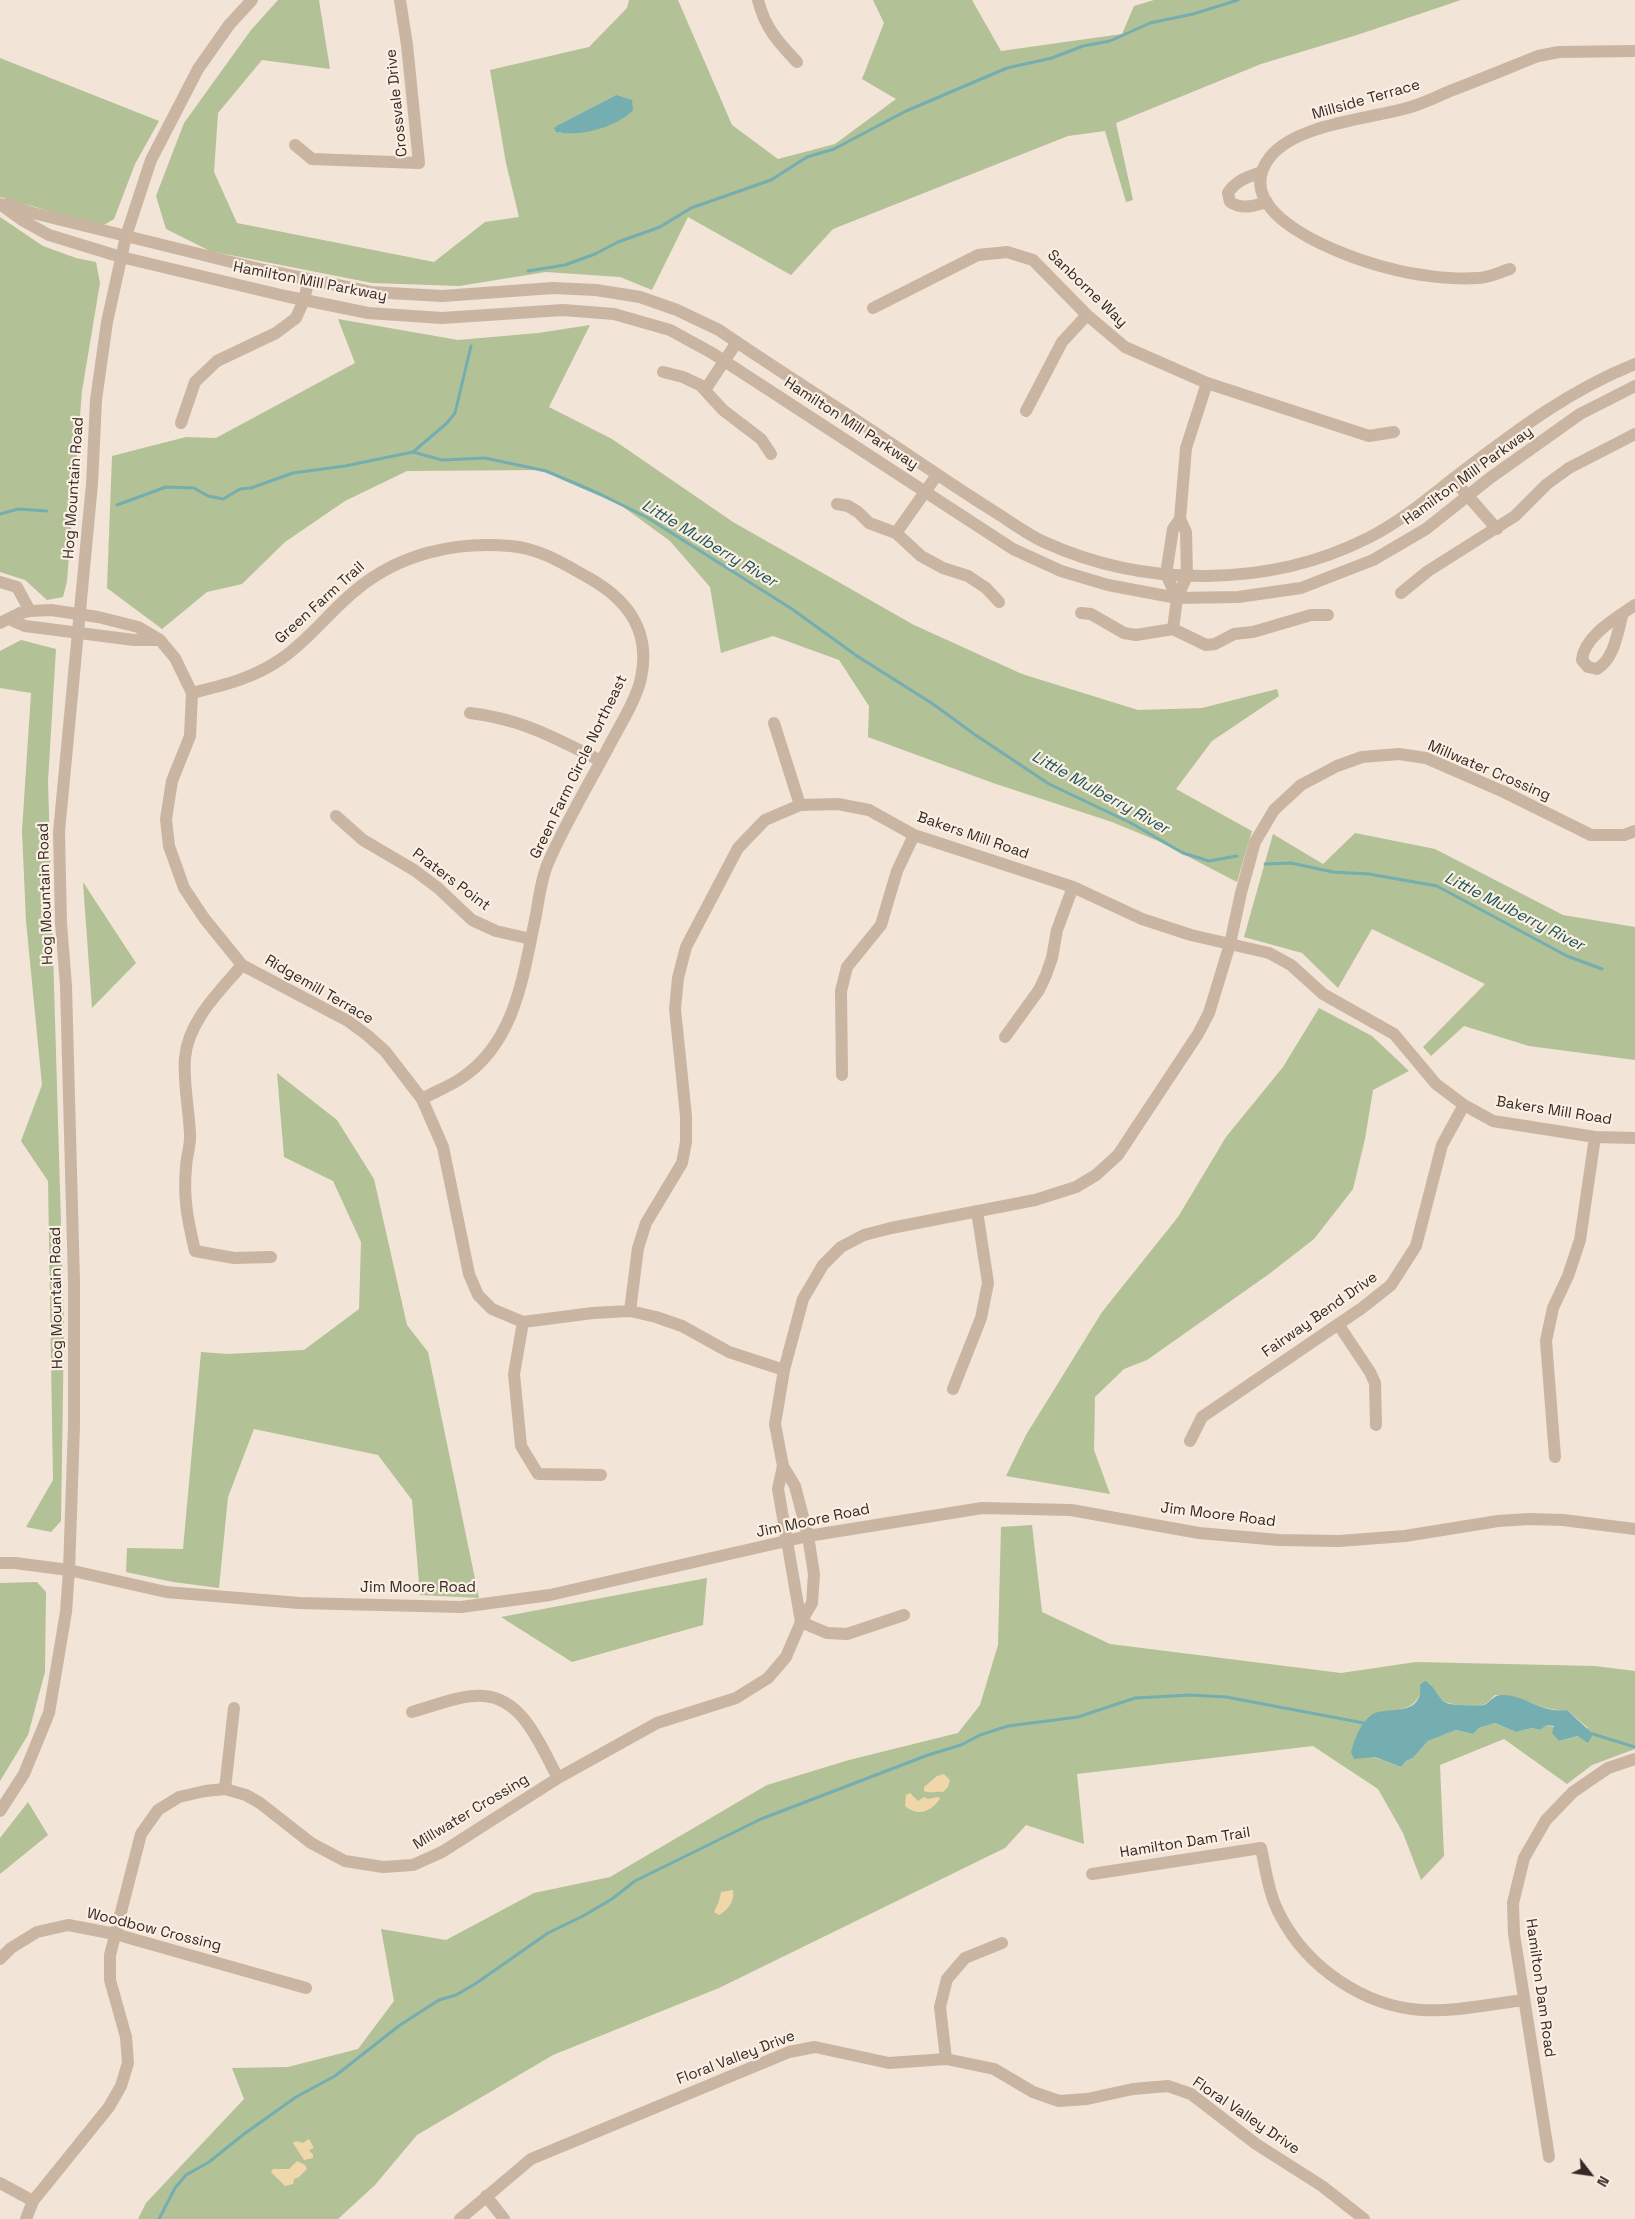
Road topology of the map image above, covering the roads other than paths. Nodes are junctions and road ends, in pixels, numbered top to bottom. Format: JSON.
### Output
{"nodes":[{"id":1,"x":252,"y":0,"type":"edge"},
{"id":2,"x":400,"y":0,"type":"edge"},
{"id":3,"x":758,"y":0,"type":"edge"},
{"id":4,"x":1635,"y":51,"type":"edge"},
{"id":5,"x":797,"y":62,"type":"dead end"},
{"id":6,"x":295,"y":145,"type":"dead end"},
{"id":7,"x":1262,"y":172,"type":"junction"},
{"id":8,"x":1267,"y":202,"type":"junction"},
{"id":9,"x":0,"y":203,"type":"edge"},
{"id":10,"x":126,"y":236,"type":"junction"},
{"id":11,"x":121,"y":257,"type":"junction"},
{"id":12,"x":1510,"y":269,"type":"dead end"},
{"id":13,"x":309,"y":279,"type":"junction"},
{"id":14,"x":304,"y":300,"type":"junction"},
{"id":15,"x":873,"y":308,"type":"dead end"},
{"id":16,"x":1086,"y":315,"type":"junction"},
{"id":17,"x":737,"y":342,"type":"junction"},
{"id":18,"x":724,"y":361,"type":"junction"},
{"id":19,"x":1635,"y":364,"type":"edge"},
{"id":20,"x":663,"y":372,"type":"dead end"},
{"id":21,"x":1207,"y":383,"type":"junction"},
{"id":22,"x":1635,"y":386,"type":"edge"},
{"id":23,"x":705,"y":390,"type":"junction"},
{"id":24,"x":1026,"y":411,"type":"dead end"},
{"id":25,"x":181,"y":423,"type":"dead end"},
{"id":26,"x":1394,"y":432,"type":"dead end"},
{"id":27,"x":1635,"y":434,"type":"edge"},
{"id":28,"x":771,"y":454,"type":"dead end"},
{"id":29,"x":937,"y":475,"type":"junction"},
{"id":30,"x":1454,"y":479,"type":"junction"},
{"id":31,"x":926,"y":493,"type":"junction"},
{"id":32,"x":1468,"y":496,"type":"junction"},
{"id":33,"x":837,"y":504,"type":"dead end"},
{"id":34,"x":1180,"y":519,"type":"junction"},
{"id":35,"x":1497,"y":529,"type":"junction"},
{"id":36,"x":896,"y":533,"type":"junction"},
{"id":37,"x":1166,"y":574,"type":"junction"},
{"id":38,"x":1187,"y":576,"type":"junction"},
{"id":39,"x":0,"y":582,"type":"edge"},
{"id":40,"x":1401,"y":592,"type":"dead end"},
{"id":41,"x":1177,"y":598,"type":"junction"},
{"id":42,"x":999,"y":602,"type":"dead end"},
{"id":43,"x":1635,"y":605,"type":"edge"},
{"id":44,"x":30,"y":610,"type":"junction"},
{"id":45,"x":1080,"y":613,"type":"dead end"},
{"id":46,"x":1622,"y":613,"type":"dead end"},
{"id":47,"x":80,"y":614,"type":"junction"},
{"id":48,"x":632,"y":614,"type":"joint"},
{"id":49,"x":1328,"y":615,"type":"dead end"},
{"id":50,"x":4,"y":621,"type":"edge"},
{"id":51,"x":1173,"y":629,"type":"junction"},
{"id":52,"x":78,"y":633,"type":"junction"},
{"id":53,"x":160,"y":640,"type":"junction"},
{"id":54,"x":192,"y":693,"type":"junction"},
{"id":55,"x":470,"y":713,"type":"dead end"},
{"id":56,"x":774,"y":723,"type":"dead end"},
{"id":57,"x":600,"y":761,"type":"junction"},
{"id":58,"x":800,"y":804,"type":"junction"},
{"id":59,"x":336,"y":816,"type":"dead end"},
{"id":60,"x":1635,"y":831,"type":"edge"},
{"id":61,"x":914,"y":835,"type":"junction"},
{"id":62,"x":1073,"y":887,"type":"junction"},
{"id":63,"x":531,"y":939,"type":"junction"},
{"id":64,"x":1230,"y":944,"type":"junction"},
{"id":65,"x":242,"y":965,"type":"junction"},
{"id":66,"x":1005,"y":1037,"type":"dead end"},
{"id":67,"x":842,"y":1075,"type":"dead end"},
{"id":68,"x":422,"y":1099,"type":"junction"},
{"id":69,"x":1464,"y":1106,"type":"junction"},
{"id":70,"x":1595,"y":1137,"type":"junction"},
{"id":71,"x":1635,"y":1138,"type":"edge"},
{"id":72,"x":977,"y":1211,"type":"junction"},
{"id":73,"x":271,"y":1257,"type":"dead end"},
{"id":74,"x":630,"y":1311,"type":"junction"},
{"id":75,"x":522,"y":1322,"type":"junction"},
{"id":76,"x":1338,"y":1324,"type":"junction"},
{"id":77,"x":784,"y":1370,"type":"junction"},
{"id":78,"x":954,"y":1389,"type":"dead end"},
{"id":79,"x":1376,"y":1425,"type":"dead end"},
{"id":80,"x":1190,"y":1441,"type":"dead end"},
{"id":81,"x":1555,"y":1457,"type":"dead end"},
{"id":82,"x":783,"y":1466,"type":"junction"},
{"id":83,"x":601,"y":1475,"type":"dead end"},
{"id":84,"x":1635,"y":1529,"type":"edge"},
{"id":85,"x":808,"y":1536,"type":"junction"},
{"id":86,"x":786,"y":1542,"type":"junction"},
{"id":87,"x":0,"y":1563,"type":"edge"},
{"id":88,"x":69,"y":1570,"type":"junction"},
{"id":89,"x":904,"y":1615,"type":"dead end"},
{"id":90,"x":801,"y":1622,"type":"junction"},
{"id":91,"x":234,"y":1708,"type":"dead end"},
{"id":92,"x":412,"y":1712,"type":"dead end"},
{"id":93,"x":1635,"y":1759,"type":"edge"},
{"id":94,"x":558,"y":1778,"type":"junction"},
{"id":95,"x":225,"y":1789,"type":"junction"},
{"id":96,"x":0,"y":1811,"type":"edge"},
{"id":97,"x":1092,"y":1874,"type":"dead end"},
{"id":98,"x":115,"y":1934,"type":"junction"},
{"id":99,"x":1002,"y":1943,"type":"dead end"},
{"id":100,"x":0,"y":1959,"type":"edge"},
{"id":101,"x":306,"y":1988,"type":"dead end"},
{"id":102,"x":1524,"y":2000,"type":"junction"},
{"id":103,"x":946,"y":2059,"type":"junction"},
{"id":104,"x":1549,"y":2157,"type":"dead end"},
{"id":105,"x":0,"y":2183,"type":"edge"},
{"id":106,"x":486,"y":2196,"type":"junction"},
{"id":107,"x":33,"y":2201,"type":"junction"},
{"id":108,"x":26,"y":2219,"type":"edge"},
{"id":109,"x":460,"y":2219,"type":"edge"},
{"id":110,"x":504,"y":2219,"type":"edge"},
{"id":111,"x":1364,"y":2219,"type":"edge"}],
"edges":[{"from":1,"to":10,"type":"street","name":"Hog Mountain Road"},
{"from":2,"to":6,"type":"street","name":"Crossvale Drive"},
{"from":3,"to":5,"type":"street"},
{"from":4,"to":7,"type":"street","name":"Millside Terrace"},
{"from":7,"to":8,"type":"street"},
{"from":7,"to":8,"type":"street"},
{"from":8,"to":12,"type":"street"},
{"from":9,"to":10,"type":"street","name":"Hamilton Mill Parkway"},
{"from":9,"to":11,"type":"street","name":"Hamilton Mill Parkway"},
{"from":10,"to":11,"type":"street","name":"Hog Mountain Road"},
{"from":10,"to":13,"type":"street","name":"Hamilton Mill Parkway"},
{"from":11,"to":14,"type":"street","name":"Hamilton Mill Parkway"},
{"from":11,"to":47,"type":"street","name":"Hog Mountain Road"},
{"from":13,"to":14,"type":"street"},
{"from":13,"to":17,"type":"street","name":"Hamilton Mill Parkway"},
{"from":14,"to":18,"type":"street","name":"Hamilton Mill Parkway"},
{"from":14,"to":25,"type":"street"},
{"from":15,"to":16,"type":"street","name":"Sanborne Way"},
{"from":16,"to":21,"type":"street","name":"Sanborne Way"},
{"from":16,"to":24,"type":"street"},
{"from":17,"to":18,"type":"street"},
{"from":17,"to":29,"type":"street","name":"Hamilton Mill Parkway"},
{"from":18,"to":23,"type":"street"},
{"from":18,"to":31,"type":"street","name":"Hamilton Mill Parkway"},
{"from":19,"to":30,"type":"street","name":"Hamilton Mill Parkway"},
{"from":20,"to":23,"type":"street"},
{"from":21,"to":26,"type":"street","name":"Sanborne Way"},
{"from":21,"to":34,"type":"street"},
{"from":22,"to":32,"type":"street","name":"Hamilton Mill Parkway"},
{"from":23,"to":28,"type":"street"},
{"from":27,"to":35,"type":"street"},
{"from":29,"to":31,"type":"street"},
{"from":29,"to":37,"type":"street","name":"Hamilton Mill Parkway"},
{"from":30,"to":32,"type":"street"},
{"from":30,"to":38,"type":"street","name":"Hamilton Mill Parkway"},
{"from":31,"to":36,"type":"street"},
{"from":31,"to":41,"type":"street","name":"Hamilton Mill Parkway"},
{"from":32,"to":35,"type":"street"},
{"from":32,"to":41,"type":"street","name":"Hamilton Mill Parkway"},
{"from":33,"to":36,"type":"street"},
{"from":34,"to":37,"type":"street"},
{"from":34,"to":38,"type":"street"},
{"from":35,"to":40,"type":"street"},
{"from":36,"to":42,"type":"street"},
{"from":37,"to":38,"type":"street","name":"Hamilton Mill Parkway"},
{"from":37,"to":41,"type":"street"},
{"from":38,"to":41,"type":"street"},
{"from":39,"to":44,"type":"street"},
{"from":41,"to":51,"type":"street"},
{"from":43,"to":46,"type":"street"},
{"from":44,"to":47,"type":"street","name":"Ridgemill Terrace"},
{"from":44,"to":50,"type":"street"},
{"from":45,"to":51,"type":"street"},
{"from":47,"to":52,"type":"street","name":"Hog Mountain Road"},
{"from":47,"to":53,"type":"street","name":"Ridgemill Terrace"},
{"from":48,"to":54,"type":"street","name":"Green Farm Trail"},
{"from":48,"to":57,"type":"street","name":"Green Farm Circle Northeast"},
{"from":49,"to":51,"type":"street"},
{"from":50,"to":52,"type":"street"},
{"from":52,"to":53,"type":"street"},
{"from":52,"to":88,"type":"street","name":"Hog Mountain Road"},
{"from":53,"to":54,"type":"street","name":"Ridgemill Terrace"},
{"from":54,"to":65,"type":"street","name":"Ridgemill Terrace"},
{"from":55,"to":57,"type":"street"},
{"from":56,"to":58,"type":"street"},
{"from":57,"to":63,"type":"street","name":"Green Farm Circle Northeast"},
{"from":58,"to":61,"type":"street","name":"Bakers Mill Road"},
{"from":58,"to":74,"type":"street","name":"Bakers Mill Road"},
{"from":59,"to":63,"type":"street","name":"Praters Point"},
{"from":60,"to":64,"type":"street","name":"Millwater Crossing"},
{"from":61,"to":62,"type":"street","name":"Bakers Mill Road"},
{"from":61,"to":67,"type":"street"},
{"from":62,"to":64,"type":"street","name":"Bakers Mill Road"},
{"from":62,"to":66,"type":"street"},
{"from":63,"to":68,"type":"street","name":"Green Farm Circle Northeast"},
{"from":64,"to":69,"type":"street","name":"Bakers Mill Road"},
{"from":64,"to":72,"type":"street","name":"Millwater Crossing"},
{"from":65,"to":68,"type":"street","name":"Ridgemill Terrace"},
{"from":65,"to":73,"type":"street"},
{"from":68,"to":75,"type":"street","name":"Ridgemill Terrace"},
{"from":69,"to":70,"type":"street","name":"Bakers Mill Road"},
{"from":69,"to":76,"type":"street","name":"Fairway Bend Drive"},
{"from":70,"to":71,"type":"street","name":"Bakers Mill Road"},
{"from":70,"to":81,"type":"street"},
{"from":72,"to":77,"type":"street","name":"Millwater Crossing"},
{"from":72,"to":78,"type":"street"},
{"from":74,"to":75,"type":"street"},
{"from":74,"to":77,"type":"street"},
{"from":75,"to":83,"type":"street"},
{"from":76,"to":79,"type":"street"},
{"from":76,"to":80,"type":"street","name":"Fairway Bend Drive"},
{"from":77,"to":82,"type":"street","name":"Millwater Crossing"},
{"from":82,"to":85,"type":"street","name":"Millwater Crossing"},
{"from":82,"to":86,"type":"street"},
{"from":84,"to":85,"type":"street","name":"Jim Moore Road"},
{"from":85,"to":86,"type":"street","name":"Jim Moore Road"},
{"from":85,"to":90,"type":"street","name":"Millwater Crossing"},
{"from":86,"to":88,"type":"street","name":"Jim Moore Road"},
{"from":86,"to":90,"type":"street"},
{"from":87,"to":88,"type":"street","name":"Jim Moore Road"},
{"from":88,"to":96,"type":"street","name":"Hog Mountain Road"},
{"from":89,"to":90,"type":"street"},
{"from":90,"to":94,"type":"street","name":"Millwater Crossing"},
{"from":91,"to":95,"type":"street"},
{"from":92,"to":94,"type":"street"},
{"from":93,"to":102,"type":"street","name":"Hamilton Dam Road"},
{"from":94,"to":95,"type":"street","name":"Millwater Crossing"},
{"from":95,"to":98,"type":"street","name":"Millwater Crossing"},
{"from":97,"to":102,"type":"street","name":"Hamilton Dam Trail"},
{"from":98,"to":100,"type":"street","name":"Woodbow Crossing"},
{"from":98,"to":101,"type":"street","name":"Woodbow Crossing"},
{"from":98,"to":107,"type":"street","name":"Millwater Crossing"},
{"from":99,"to":103,"type":"street"},
{"from":102,"to":104,"type":"street","name":"Hamilton Dam Road"},
{"from":103,"to":106,"type":"street","name":"Floral Valley Drive"},
{"from":103,"to":111,"type":"street","name":"Floral Valley Drive"},
{"from":105,"to":107,"type":"street"},
{"from":106,"to":109,"type":"street","name":"Floral Valley Drive"},
{"from":106,"to":110,"type":"street"},
{"from":107,"to":108,"type":"street","name":"Millwater Crossing"}]}
